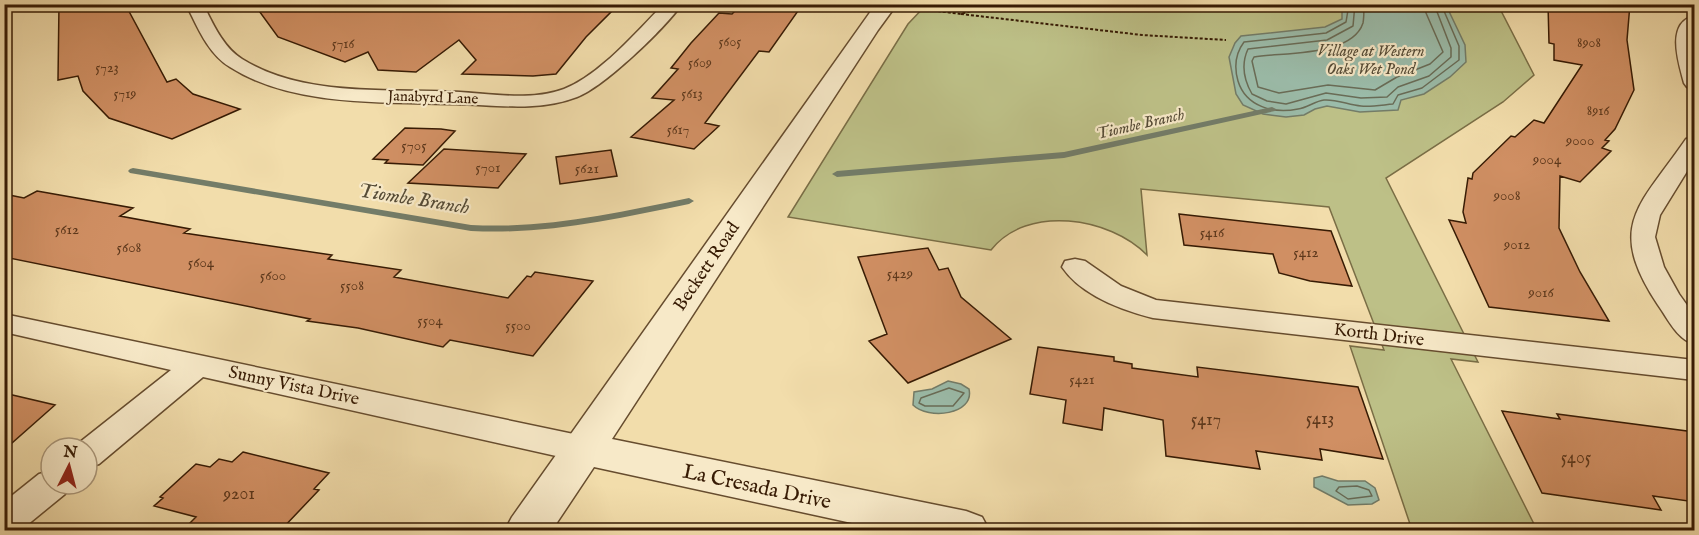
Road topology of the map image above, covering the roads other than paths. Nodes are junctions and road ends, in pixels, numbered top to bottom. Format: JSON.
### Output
{"nodes":[{"id":1,"x":194,"y":4,"type":"edge"},
{"id":2,"x":674,"y":4,"type":"edge"},
{"id":3,"x":882,"y":5,"type":"edge"},
{"id":4,"x":1695,"y":21,"type":"edge"},
{"id":5,"x":1695,"y":83,"type":"edge"},
{"id":6,"x":1695,"y":144,"type":"edge"},
{"id":7,"x":1075,"y":267,"type":"dead end"},
{"id":8,"x":4,"y":323,"type":"edge"},
{"id":9,"x":1695,"y":334,"type":"edge"},
{"id":10,"x":198,"y":364,"type":"junction"},
{"id":11,"x":1695,"y":370,"type":"edge"},
{"id":12,"x":99,"y":445,"type":"edge"},
{"id":13,"x":583,"y":449,"type":"junction"},
{"id":14,"x":39,"y":495,"type":"edge"},
{"id":15,"x":4,"y":523,"type":"edge"},
{"id":16,"x":528,"y":531,"type":"edge"},
{"id":17,"x":966,"y":531,"type":"edge"}],
"edges":[{"from":1,"to":2,"type":"street","name":"Janabyrd Lane"},
{"from":3,"to":13,"type":"street","name":"Beckett Road"},
{"from":4,"to":5,"type":"street"},
{"from":6,"to":9,"type":"street"},
{"from":7,"to":11,"type":"street","name":"Korth Drive"},
{"from":8,"to":10,"type":"street","name":"Sunny Vista Drive"},
{"from":10,"to":12,"type":"street"},
{"from":10,"to":13,"type":"street","name":"Sunny Vista Drive"},
{"from":13,"to":16,"type":"street","name":"Beckett Road"},
{"from":13,"to":17,"type":"street","name":"La Cresada Drive"},
{"from":14,"to":15,"type":"street"}]}
